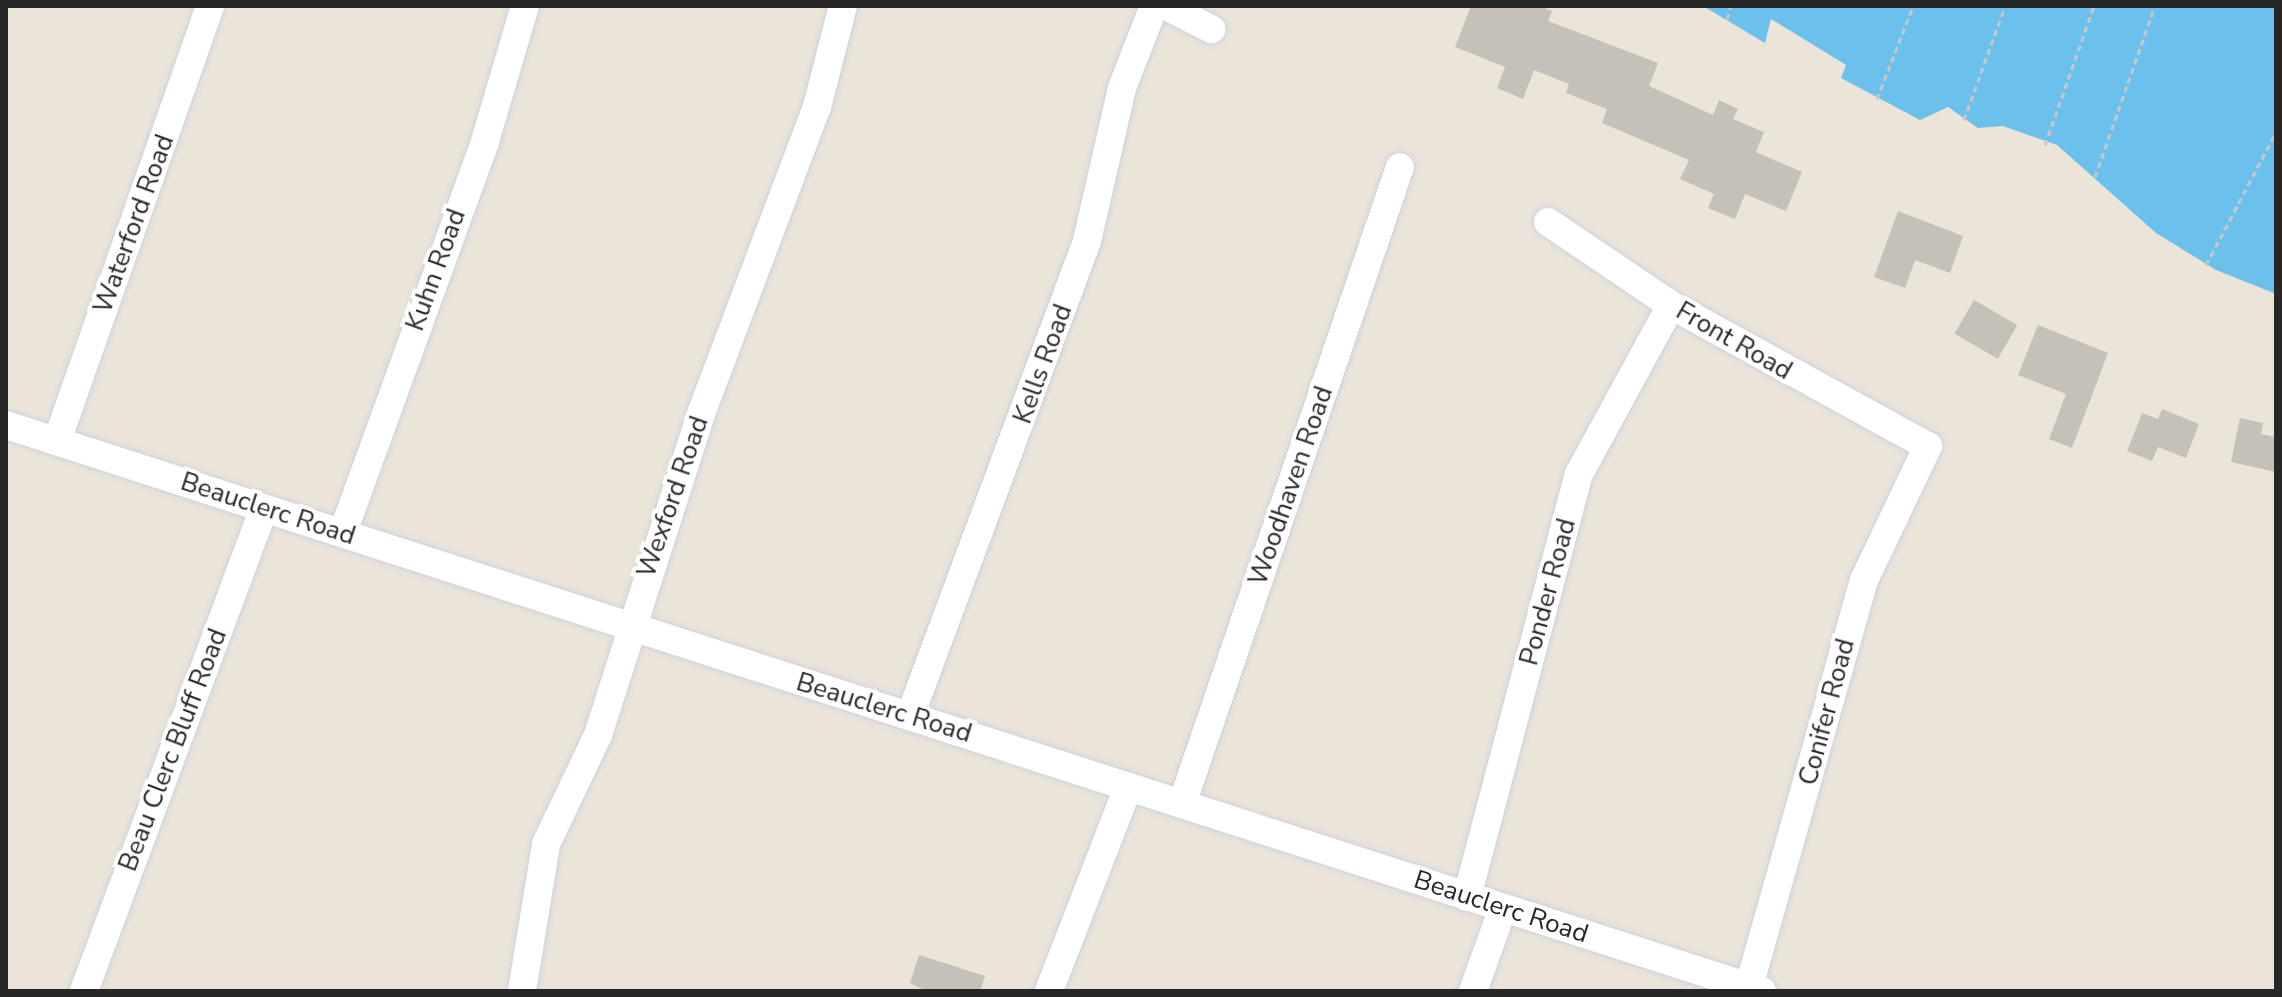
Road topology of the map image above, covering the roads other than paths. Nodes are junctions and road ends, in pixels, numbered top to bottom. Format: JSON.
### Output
{"nodes":[{"id":1,"x":210,"y":6,"type":"edge"},
{"id":2,"x":525,"y":6,"type":"edge"},
{"id":3,"x":843,"y":6,"type":"edge"},
{"id":4,"x":1154,"y":6,"type":"edge"},
{"id":5,"x":1166,"y":6,"type":"edge"},
{"id":6,"x":1211,"y":29,"type":"dead end"},
{"id":7,"x":1400,"y":167,"type":"dead end"},
{"id":8,"x":1548,"y":222,"type":"dead end"},
{"id":9,"x":1671,"y":305,"type":"junction"},
{"id":10,"x":6,"y":425,"type":"edge"},
{"id":11,"x":57,"y":441,"type":"junction"},
{"id":12,"x":1928,"y":446,"type":"joint"},
{"id":13,"x":264,"y":508,"type":"junction"},
{"id":14,"x":343,"y":532,"type":"junction"},
{"id":15,"x":632,"y":627,"type":"junction"},
{"id":16,"x":910,"y":716,"type":"junction"},
{"id":17,"x":1128,"y":787,"type":"junction"},
{"id":18,"x":1182,"y":804,"type":"junction"},
{"id":19,"x":1467,"y":897,"type":"junction"},
{"id":20,"x":1503,"y":908,"type":"junction"},
{"id":21,"x":1756,"y":989,"type":"edge"},
{"id":22,"x":84,"y":991,"type":"edge"},
{"id":23,"x":522,"y":991,"type":"edge"},
{"id":24,"x":1049,"y":991,"type":"edge"},
{"id":25,"x":1473,"y":991,"type":"edge"}],
"edges":[{"from":1,"to":11,"type":"street","name":"Waterford Road"},
{"from":2,"to":14,"type":"street","name":"Kuhn Road"},
{"from":3,"to":15,"type":"street","name":"Wexford Road"},
{"from":4,"to":16,"type":"street","name":"Kells Road"},
{"from":5,"to":6,"type":"street"},
{"from":7,"to":18,"type":"street","name":"Woodhaven Road"},
{"from":8,"to":9,"type":"street","name":"Front Road"},
{"from":9,"to":12,"type":"street","name":"Front Road"},
{"from":9,"to":19,"type":"street","name":"Ponder Road"},
{"from":10,"to":11,"type":"street","name":"Beauclerc Road"},
{"from":11,"to":13,"type":"street","name":"Beauclerc Road"},
{"from":12,"to":21,"type":"street","name":"Conifer Road"},
{"from":13,"to":14,"type":"street","name":"Beauclerc Road"},
{"from":13,"to":22,"type":"street","name":"Beau Clerc Bluff Road"},
{"from":14,"to":15,"type":"street","name":"Beauclerc Road"},
{"from":15,"to":16,"type":"street","name":"Beauclerc Road"},
{"from":15,"to":23,"type":"street","name":"Wexford Road"},
{"from":16,"to":17,"type":"street","name":"Beauclerc Road"},
{"from":17,"to":18,"type":"street","name":"Beauclerc Road"},
{"from":17,"to":24,"type":"street"},
{"from":18,"to":19,"type":"street","name":"Beauclerc Road"},
{"from":19,"to":20,"type":"street","name":"Beauclerc Road"},
{"from":20,"to":21,"type":"street","name":"Beauclerc Road"},
{"from":20,"to":25,"type":"street"}]}
